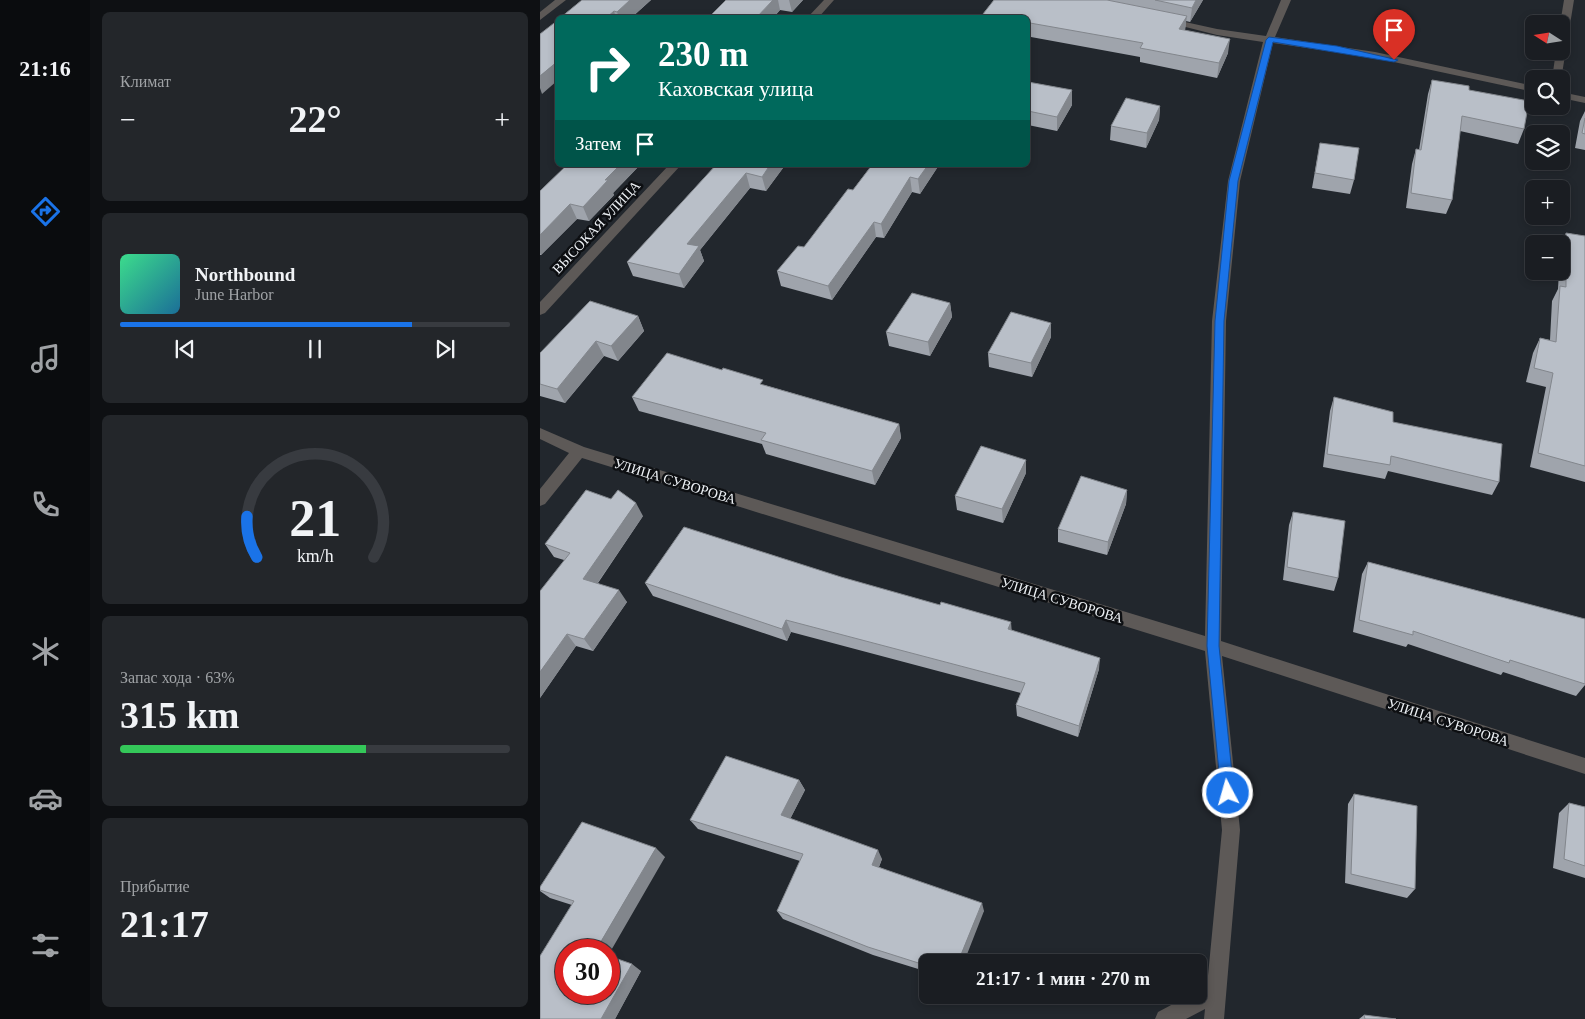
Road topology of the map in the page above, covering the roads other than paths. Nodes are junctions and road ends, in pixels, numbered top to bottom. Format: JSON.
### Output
{"nodes":[{"id":1,"x":561,"y":0,"type":"edge"},
{"id":2,"x":828,"y":0,"type":"edge"},
{"id":3,"x":1286,"y":0,"type":"edge"},
{"id":4,"x":1569,"y":0,"type":"edge"},
{"id":5,"x":815,"y":15,"type":"edge"},
{"id":6,"x":540,"y":17,"type":"edge"},
{"id":7,"x":1152,"y":18,"type":"edge"},
{"id":8,"x":1269,"y":40,"type":"junction"},
{"id":9,"x":1558,"y":70,"type":"edge"},
{"id":10,"x":1525,"y":87,"type":"edge"},
{"id":11,"x":1570,"y":97,"type":"edge"},
{"id":12,"x":1585,"y":100,"type":"edge"},
{"id":13,"x":673,"y":167,"type":"edge"},
{"id":14,"x":540,"y":310,"type":"edge"},
{"id":15,"x":540,"y":433,"type":"edge"},
{"id":16,"x":580,"y":451,"type":"junction"},
{"id":17,"x":540,"y":500,"type":"edge"},
{"id":18,"x":1213,"y":646,"type":"junction"},
{"id":19,"x":1585,"y":766,"type":"edge"},
{"id":20,"x":1217,"y":992,"type":"junction"},
{"id":21,"x":1165,"y":1019,"type":"edge"},
{"id":22,"x":1214,"y":1019,"type":"edge"}],
"edges":[{"from":1,"to":6,"type":"street"},
{"from":2,"to":5,"type":"street"},
{"from":3,"to":8,"type":"street"},
{"from":4,"to":9,"type":"street"},
{"from":7,"to":8,"type":"street"},
{"from":8,"to":10,"type":"street"},
{"from":8,"to":18,"type":"street"},
{"from":11,"to":12,"type":"street"},
{"from":13,"to":14,"type":"street","name":"ВЫСОКАЯ УЛИЦА"},
{"from":15,"to":16,"type":"street","name":"УЛИЦА СУВОРОВА"},
{"from":16,"to":17,"type":"street"},
{"from":16,"to":18,"type":"street","name":"УЛИЦА СУВОРОВА"},
{"from":18,"to":19,"type":"street","name":"УЛИЦА СУВОРОВА"},
{"from":18,"to":20,"type":"street"},
{"from":20,"to":21,"type":"street"},
{"from":20,"to":22,"type":"street"}]}
